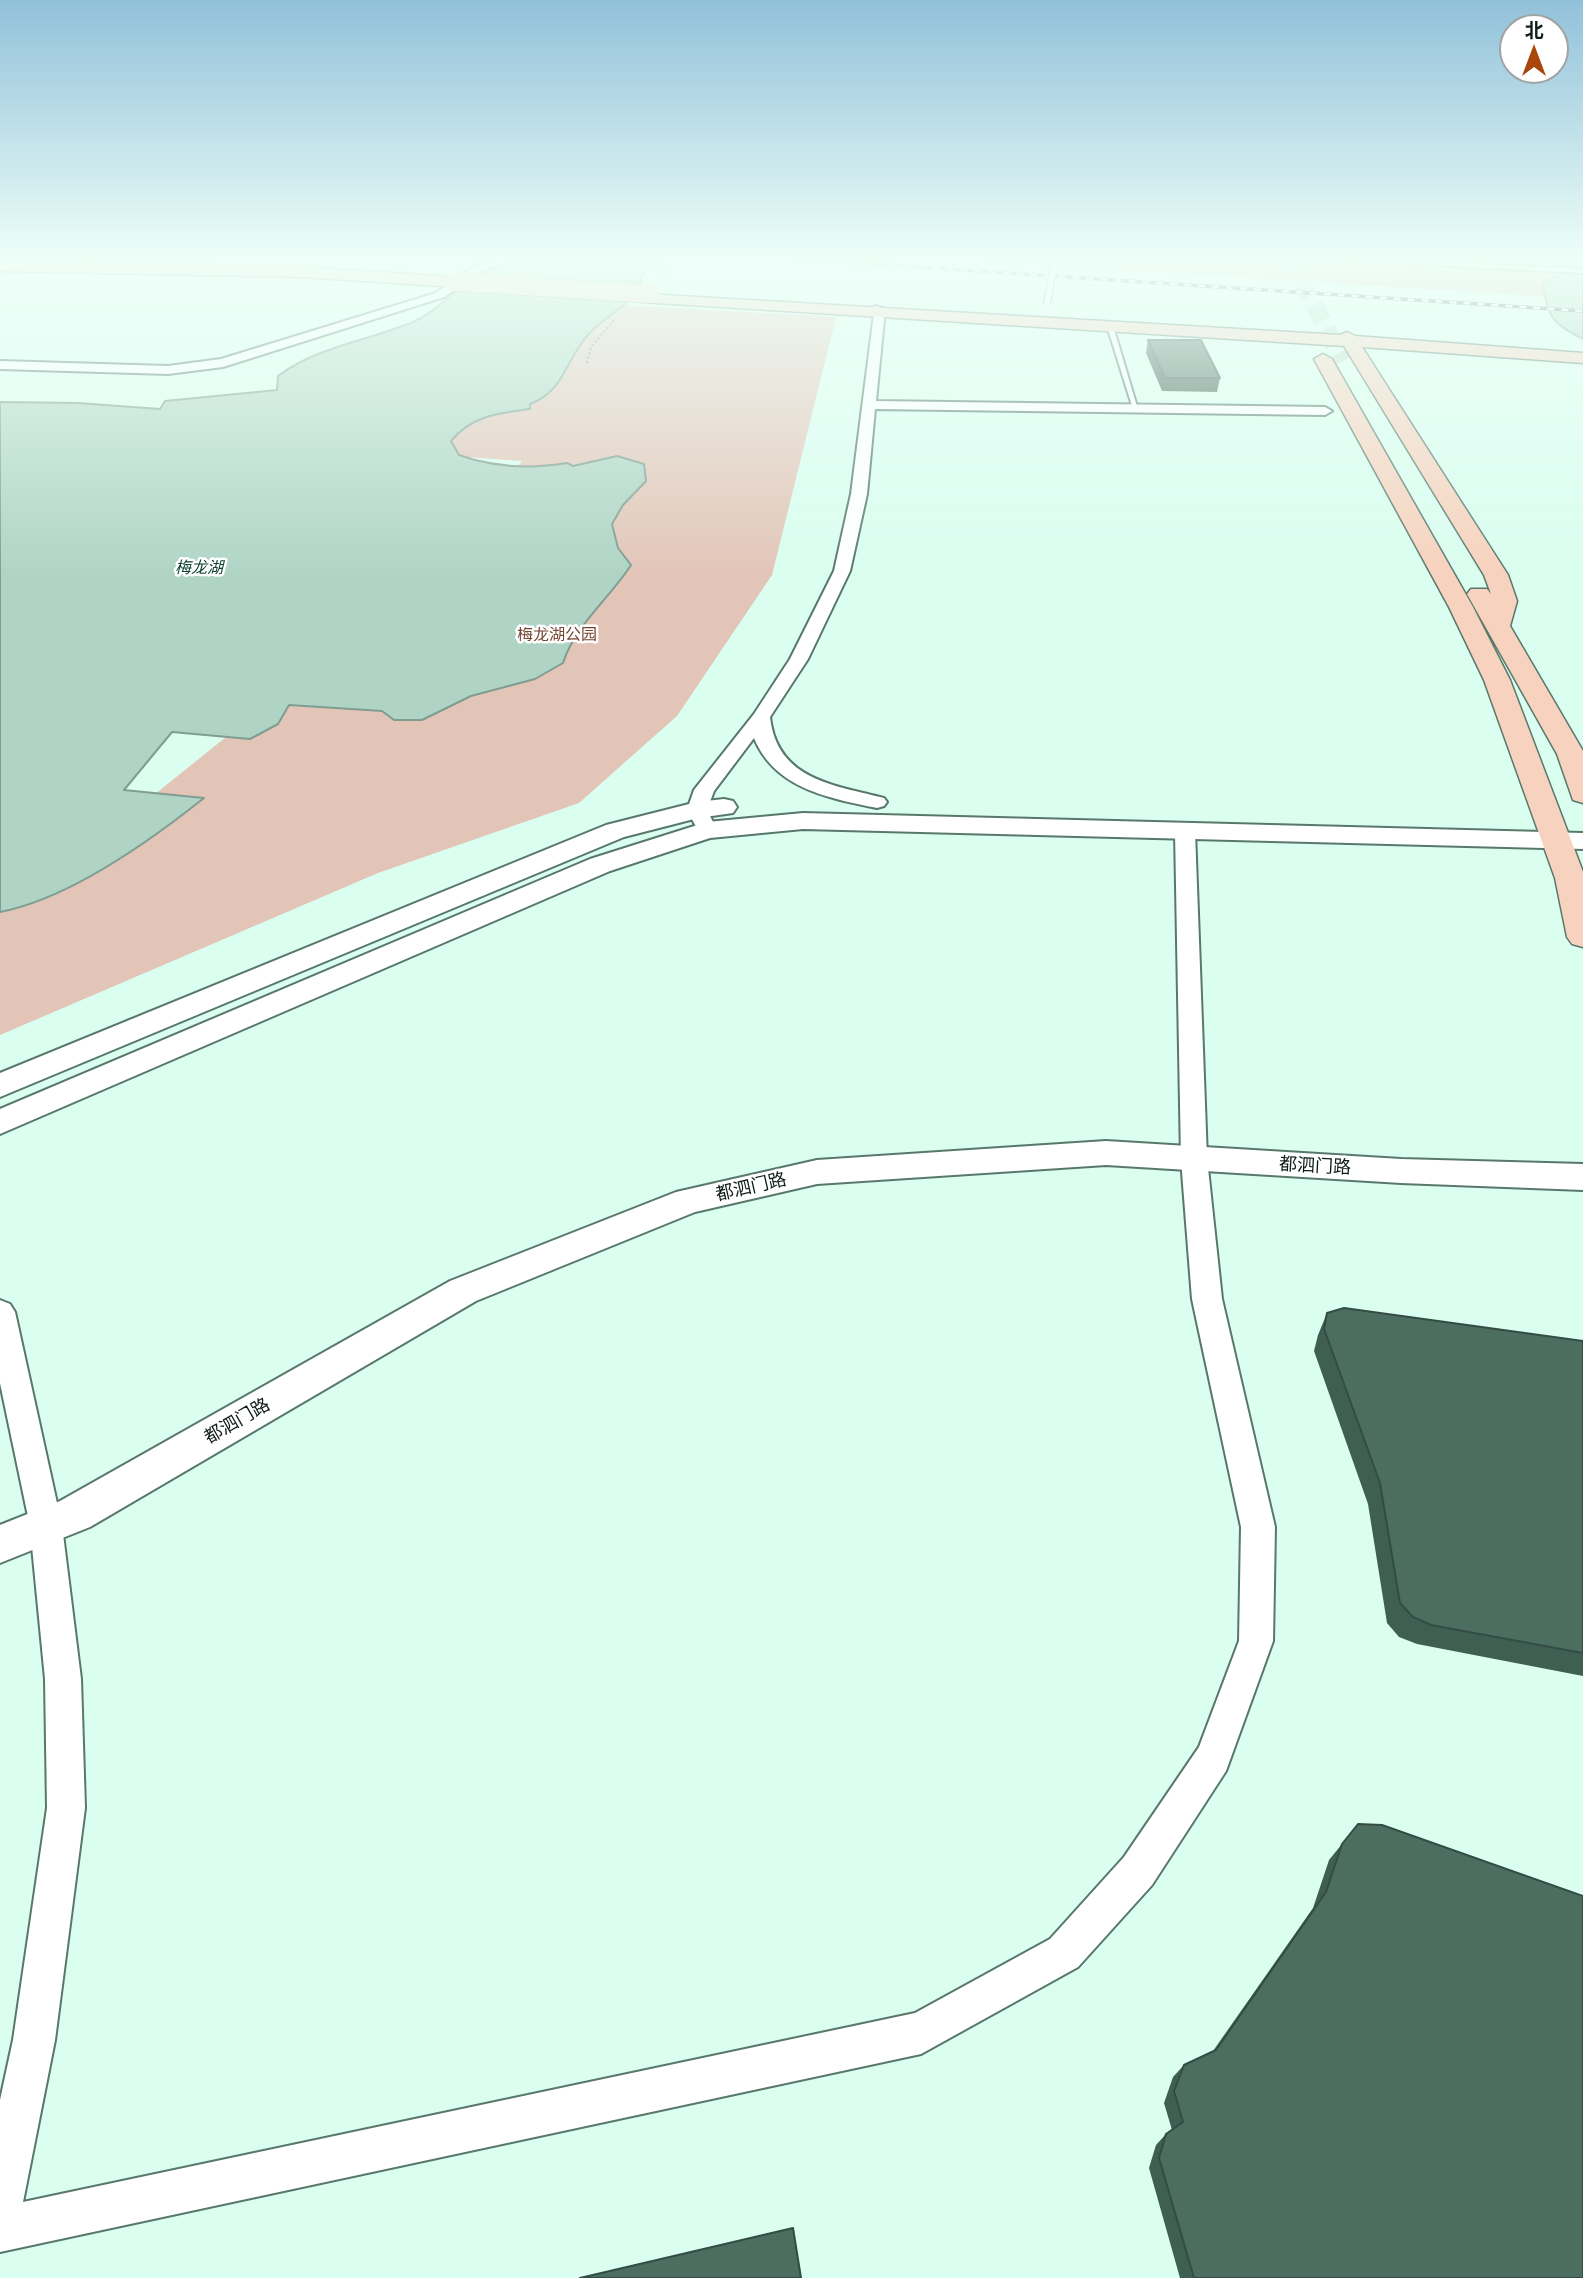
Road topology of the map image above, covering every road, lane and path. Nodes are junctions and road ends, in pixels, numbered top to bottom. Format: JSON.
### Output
{"nodes":[{"id":1,"x":221,"y":363,"type":"edge"},
{"id":2,"x":874,"y":363,"type":"edge"},
{"id":3,"x":1122,"y":363,"type":"edge"},
{"id":4,"x":1347,"y":363,"type":"tunnel mouth"},
{"id":5,"x":1349,"y":363,"type":"tunnel mouth"},
{"id":6,"x":0,"y":365,"type":"edge"},
{"id":7,"x":1312,"y":389,"type":"tunnel mouth"},
{"id":8,"x":870,"y":405,"type":"junction"},
{"id":9,"x":1136,"y":409,"type":"junction"},
{"id":10,"x":1325,"y":411,"type":"junction"},
{"id":11,"x":1339,"y":435,"type":"dead end"},
{"id":12,"x":1375,"y":494,"type":"dead end"},
{"id":13,"x":1482,"y":648,"type":"junction"},
{"id":14,"x":761,"y":717,"type":"junction"},
{"id":15,"x":1583,"y":794,"type":"edge"},
{"id":16,"x":877,"y":802,"type":"junction"},
{"id":17,"x":702,"y":820,"type":"junction"},
{"id":18,"x":1583,"y":821,"type":"edge"},
{"id":19,"x":1185,"y":831,"type":"junction"},
{"id":20,"x":1562,"y":834,"type":"edge"},
{"id":21,"x":1583,"y":937,"type":"edge"},
{"id":22,"x":0,"y":1086,"type":"edge"},
{"id":23,"x":0,"y":1122,"type":"edge"},
{"id":24,"x":1194,"y":1159,"type":"junction"},
{"id":25,"x":1583,"y":1177,"type":"edge"},
{"id":26,"x":0,"y":1312,"type":"edge"},
{"id":27,"x":46,"y":1526,"type":"junction"},
{"id":28,"x":0,"y":1544,"type":"edge"},
{"id":29,"x":0,"y":2203,"type":"edge"},
{"id":30,"x":0,"y":2228,"type":"edge"}],
"edges":[{"from":1,"to":6,"type":"street"},
{"from":2,"to":8,"type":"street"},
{"from":3,"to":9,"type":"lane"},
{"from":4,"to":13,"type":"main road"},
{"from":5,"to":15,"type":"main road"},
{"from":7,"to":10,"type":"main road"},
{"from":8,"to":9,"type":"street"},
{"from":8,"to":14,"type":"street"},
{"from":9,"to":10,"type":"street"},
{"from":10,"to":11,"type":"main road"},
{"from":12,"to":13,"type":"main road"},
{"from":13,"to":20,"type":"main road"},
{"from":14,"to":16,"type":"street"},
{"from":14,"to":17,"type":"street"},
{"from":16,"to":17,"type":"street"},
{"from":16,"to":20,"type":"street"},
{"from":17,"to":19,"type":"street"},
{"from":17,"to":22,"type":"street"},
{"from":17,"to":23,"type":"street"},
{"from":18,"to":20,"type":"street"},
{"from":19,"to":20,"type":"street"},
{"from":19,"to":24,"type":"street"},
{"from":20,"to":21,"type":"main road"},
{"from":24,"to":25,"type":"street","name":"都泗门路"},
{"from":24,"to":27,"type":"street","name":"都泗门路"},
{"from":24,"to":30,"type":"street"},
{"from":26,"to":27,"type":"street"},
{"from":27,"to":28,"type":"street","name":"都泗门路"},
{"from":27,"to":29,"type":"street"}]}
